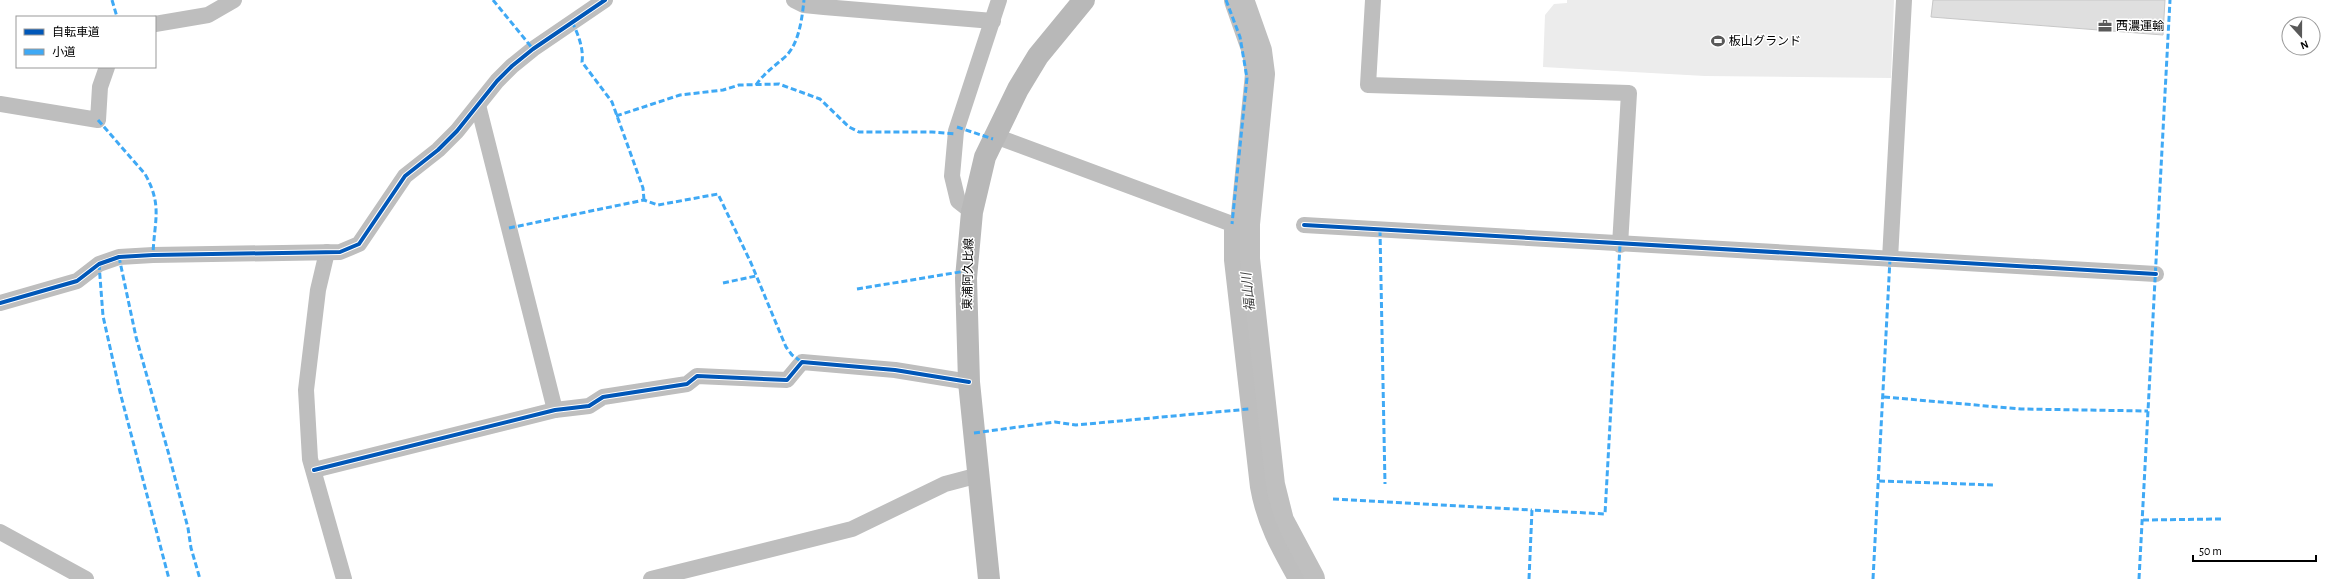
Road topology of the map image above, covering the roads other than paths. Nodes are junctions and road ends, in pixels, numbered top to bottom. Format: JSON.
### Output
{"nodes":[{"id":1,"x":234,"y":0,"type":"edge"},
{"id":2,"x":605,"y":0,"type":"edge"},
{"id":3,"x":794,"y":0,"type":"edge"},
{"id":4,"x":1000,"y":0,"type":"edge"},
{"id":5,"x":1084,"y":0,"type":"edge"},
{"id":6,"x":1373,"y":0,"type":"edge"},
{"id":7,"x":1904,"y":0,"type":"edge"},
{"id":8,"x":993,"y":21,"type":"junction"},
{"id":9,"x":156,"y":24,"type":"edge"},
{"id":10,"x":107,"y":68,"type":"edge"},
{"id":11,"x":0,"y":104,"type":"edge"},
{"id":12,"x":478,"y":105,"type":"junction"},
{"id":13,"x":994,"y":136,"type":"junction"},
{"id":14,"x":972,"y":212,"type":"junction"},
{"id":15,"x":1304,"y":225,"type":"dead end"},
{"id":16,"x":1620,"y":245,"type":"junction"},
{"id":17,"x":328,"y":252,"type":"junction"},
{"id":18,"x":1890,"y":259,"type":"junction"},
{"id":19,"x":2156,"y":274,"type":"dead end"},
{"id":20,"x":0,"y":303,"type":"edge"},
{"id":21,"x":969,"y":382,"type":"junction"},
{"id":22,"x":555,"y":410,"type":"junction"},
{"id":23,"x":314,"y":470,"type":"junction"},
{"id":24,"x":979,"y":476,"type":"junction"},
{"id":25,"x":0,"y":532,"type":"edge"},
{"id":26,"x":86,"y":579,"type":"edge"},
{"id":27,"x":344,"y":579,"type":"edge"},
{"id":28,"x":651,"y":579,"type":"edge"},
{"id":29,"x":989,"y":579,"type":"edge"},
{"id":30,"x":1296,"y":579,"type":"edge"}],
"edges":[{"from":1,"to":9,"type":"street"},
{"from":2,"to":12,"type":"street"},
{"from":3,"to":8,"type":"street"},
{"from":4,"to":8,"type":"street"},
{"from":5,"to":13,"type":"main road","name":"東浦阿久比線"},
{"from":6,"to":16,"type":"street"},
{"from":7,"to":18,"type":"street"},
{"from":8,"to":14,"type":"street"},
{"from":10,"to":11,"type":"street"},
{"from":12,"to":17,"type":"street"},
{"from":12,"to":22,"type":"street"},
{"from":13,"to":14,"type":"main road","name":"東浦阿久比線"},
{"from":13,"to":30,"type":"street"},
{"from":14,"to":21,"type":"main road","name":"東浦阿久比線"},
{"from":15,"to":16,"type":"street"},
{"from":16,"to":18,"type":"street"},
{"from":17,"to":20,"type":"street"},
{"from":17,"to":23,"type":"street"},
{"from":18,"to":19,"type":"street"},
{"from":21,"to":22,"type":"street"},
{"from":21,"to":24,"type":"main road","name":"東浦阿久比線"},
{"from":22,"to":23,"type":"street"},
{"from":23,"to":27,"type":"street"},
{"from":24,"to":28,"type":"street"},
{"from":24,"to":29,"type":"main road","name":"東浦阿久比線"},
{"from":25,"to":26,"type":"street"}]}
